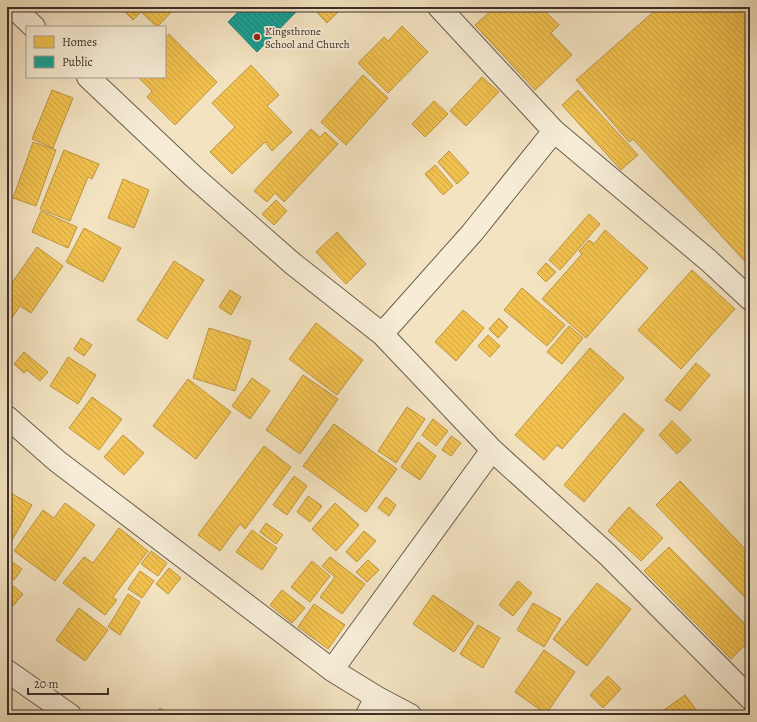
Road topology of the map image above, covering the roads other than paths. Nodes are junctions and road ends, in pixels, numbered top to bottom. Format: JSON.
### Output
{"nodes":[{"id":1,"x":13,"y":7,"type":"edge"},
{"id":2,"x":439,"y":7,"type":"edge"},
{"id":3,"x":33,"y":26,"type":"edge"},
{"id":4,"x":89,"y":78,"type":"edge"},
{"id":5,"x":554,"y":131,"type":"junction"},
{"id":6,"x":750,"y":299,"type":"edge"},
{"id":7,"x":382,"y":334,"type":"junction"},
{"id":8,"x":7,"y":418,"type":"edge"},
{"id":9,"x":492,"y":450,"type":"junction"},
{"id":10,"x":332,"y":670,"type":"junction"},
{"id":11,"x":7,"y":671,"type":"edge"},
{"id":12,"x":750,"y":698,"type":"edge"},
{"id":13,"x":372,"y":706,"type":"edge"},
{"id":14,"x":70,"y":715,"type":"edge"},
{"id":15,"x":410,"y":715,"type":"edge"}],
"edges":[{"from":1,"to":3,"type":"street"},
{"from":2,"to":5,"type":"street"},
{"from":4,"to":7,"type":"street"},
{"from":5,"to":6,"type":"street"},
{"from":5,"to":7,"type":"street"},
{"from":7,"to":9,"type":"street"},
{"from":8,"to":10,"type":"street"},
{"from":9,"to":10,"type":"street"},
{"from":9,"to":12,"type":"street"},
{"from":10,"to":13,"type":"street"},
{"from":11,"to":14,"type":"street"},
{"from":13,"to":15,"type":"street"}]}
